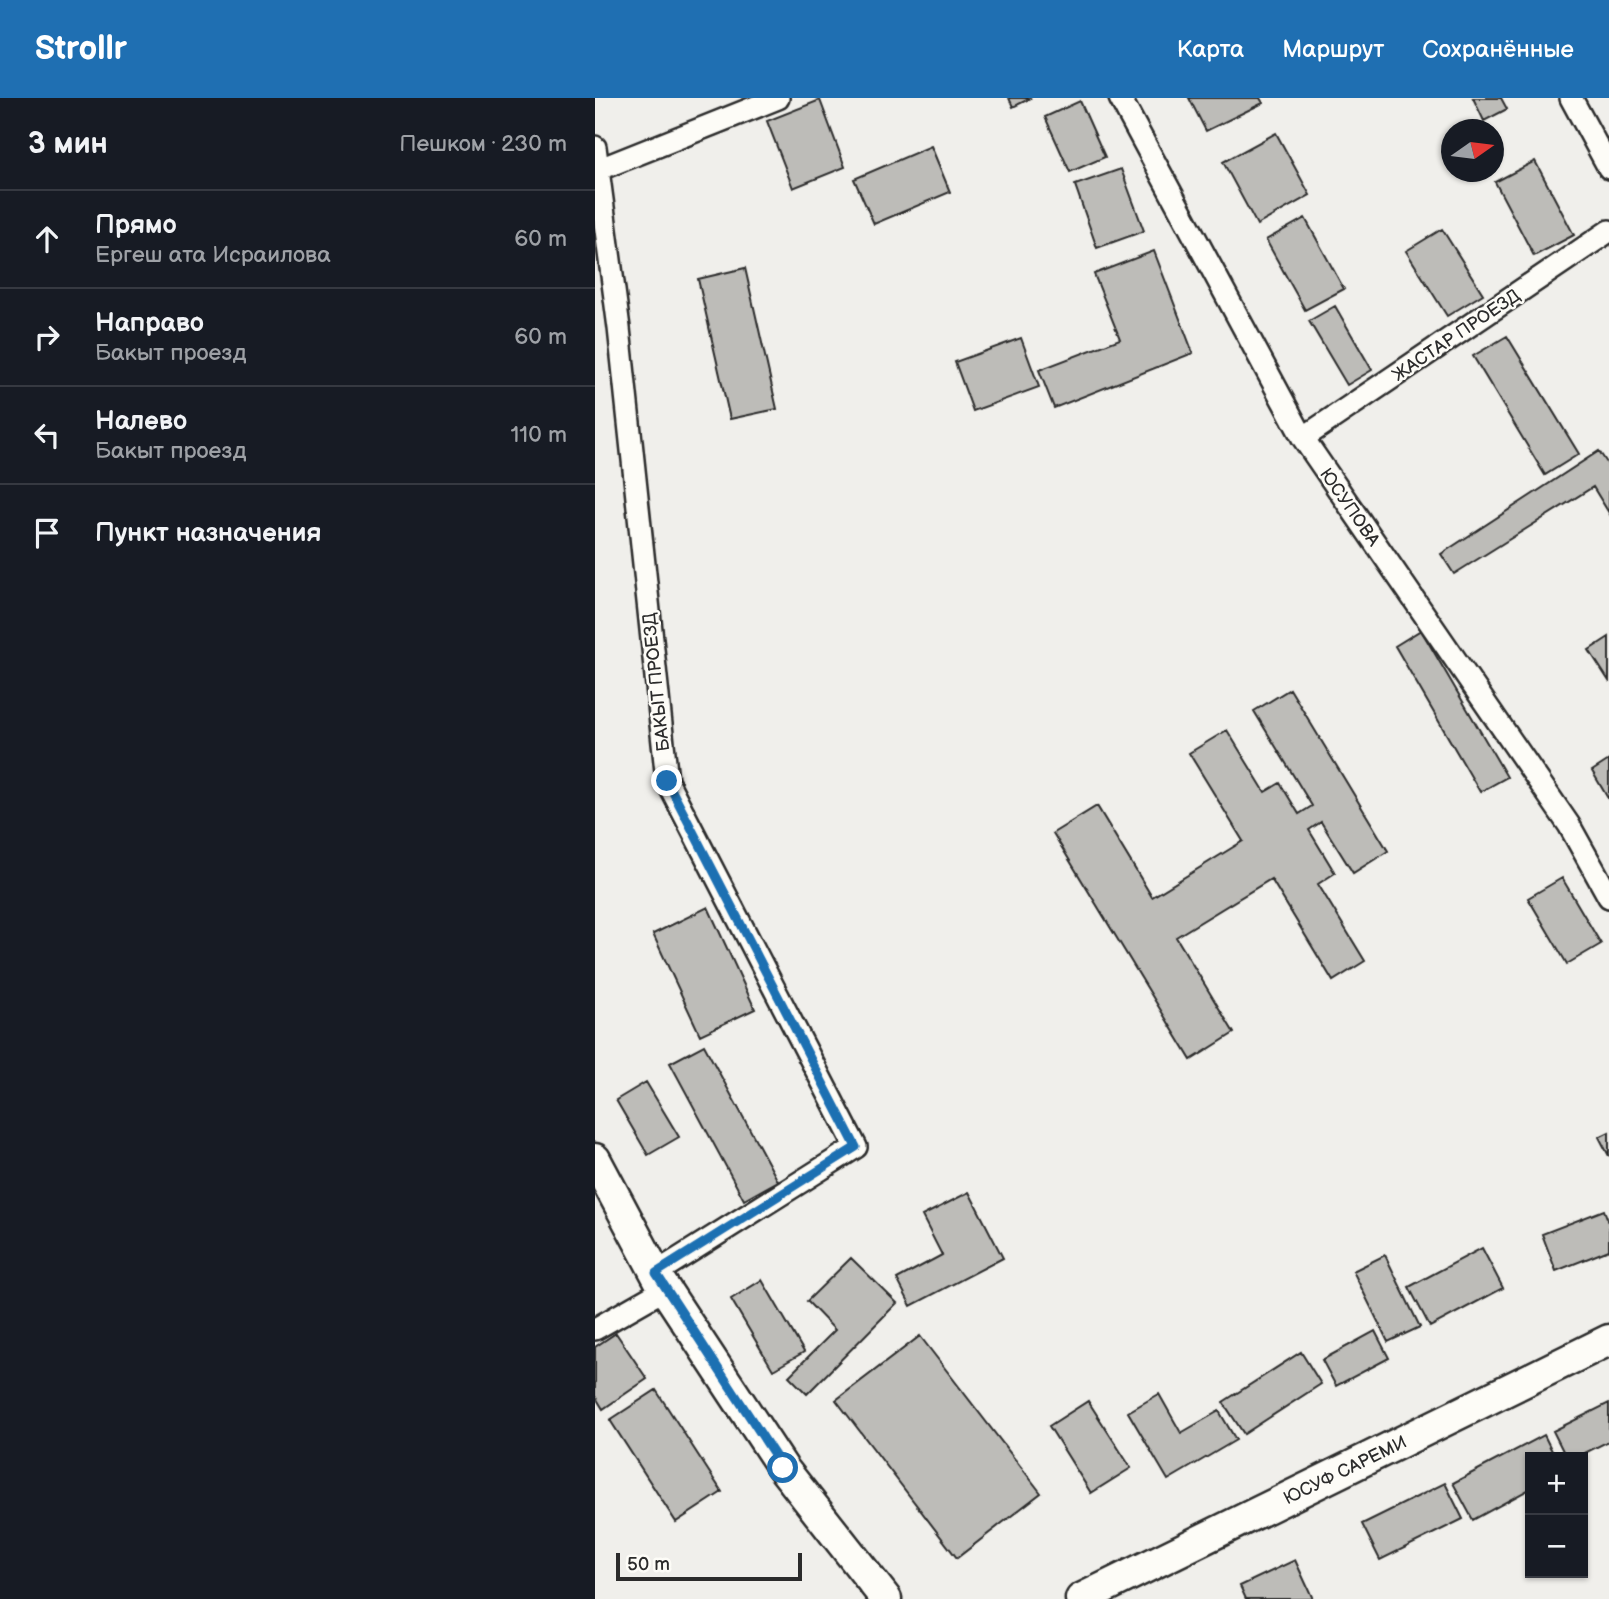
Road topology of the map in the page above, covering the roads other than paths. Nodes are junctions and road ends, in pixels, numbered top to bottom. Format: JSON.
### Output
{"nodes":[{"id":1,"x":778,"y":98,"type":"edge"},
{"id":2,"x":1119,"y":98,"type":"edge"},
{"id":3,"x":1571,"y":98,"type":"edge"},
{"id":4,"x":595,"y":147,"type":"edge"},
{"id":5,"x":1609,"y":168,"type":"edge"},
{"id":6,"x":596,"y":170,"type":"edge"},
{"id":7,"x":1609,"y":232,"type":"edge"},
{"id":8,"x":1303,"y":438,"type":"junction"},
{"id":9,"x":1609,"y":897,"type":"edge"},
{"id":10,"x":595,"y":1159,"type":"edge"},
{"id":11,"x":660,"y":1281,"type":"junction"},
{"id":12,"x":595,"y":1329,"type":"edge"},
{"id":13,"x":1609,"y":1340,"type":"edge"},
{"id":14,"x":886,"y":1599,"type":"edge"},
{"id":15,"x":1081,"y":1599,"type":"edge"}],
"edges":[{"from":1,"to":6,"type":"street"},
{"from":2,"to":8,"type":"street","name":"ЮСУПОВА"},
{"from":3,"to":5,"type":"street"},
{"from":4,"to":6,"type":"street","name":"БАКЫТ ПРОЕЗД"},
{"from":6,"to":11,"type":"street","name":"БАКЫТ ПРОЕЗД"},
{"from":7,"to":8,"type":"street","name":"ЖАСТАР ПРОЕЗД"},
{"from":8,"to":9,"type":"street","name":"ЮСУПОВА"},
{"from":10,"to":11,"type":"main road"},
{"from":11,"to":12,"type":"street"},
{"from":11,"to":14,"type":"main road"},
{"from":13,"to":15,"type":"main road","name":"ЮСУФ САРЕМИ"}]}
